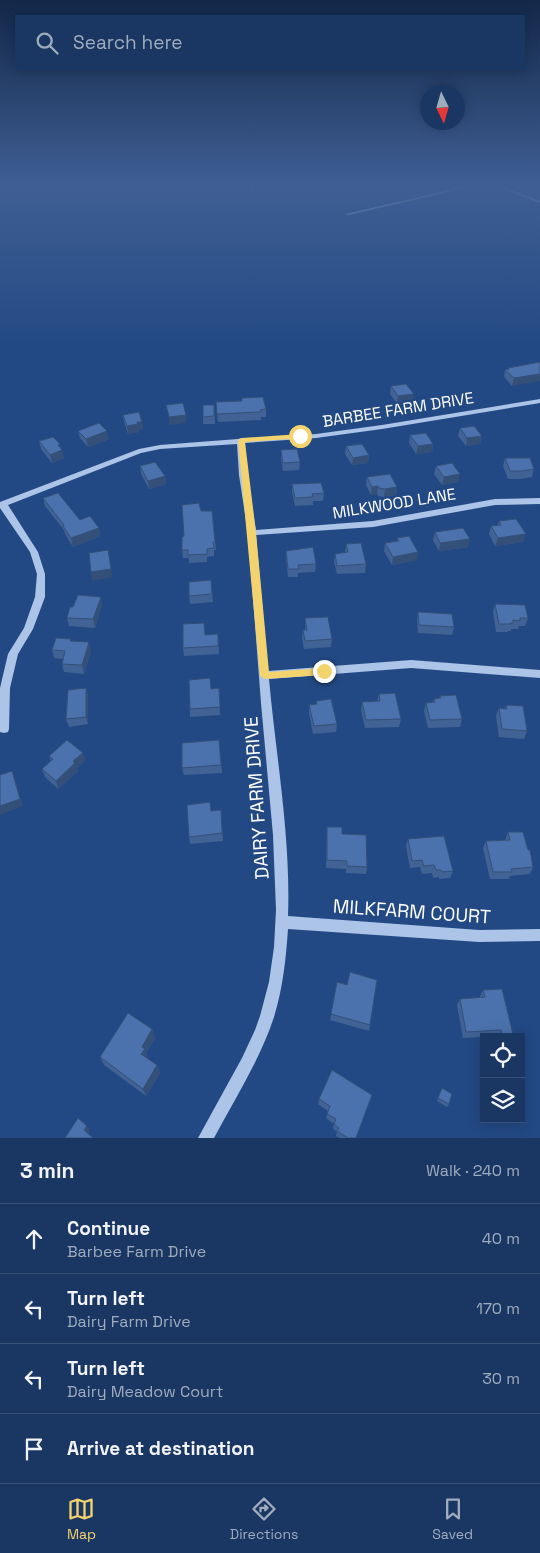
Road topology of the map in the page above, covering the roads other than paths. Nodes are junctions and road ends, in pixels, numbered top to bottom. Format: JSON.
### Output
{"nodes":[{"id":1,"x":540,"y":401,"type":"edge"},
{"id":2,"x":242,"y":440,"type":"junction"},
{"id":3,"x":540,"y":501,"type":"edge"},
{"id":4,"x":1,"y":505,"type":"edge"},
{"id":5,"x":252,"y":533,"type":"junction"},
{"id":6,"x":540,"y":674,"type":"edge"},
{"id":7,"x":265,"y":676,"type":"junction"},
{"id":8,"x":4,"y":729,"type":"dead end"},
{"id":9,"x":281,"y":922,"type":"junction"},
{"id":10,"x":540,"y":935,"type":"edge"},
{"id":11,"x":206,"y":1138,"type":"edge"}],
"edges":[{"from":1,"to":2,"type":"street","name":"BARBEE FARM DRIVE"},
{"from":2,"to":4,"type":"street","name":"BARBEE FARM DRIVE"},
{"from":2,"to":5,"type":"street","name":"DAIRY FARM DRIVE"},
{"from":3,"to":5,"type":"street","name":"MILKWOOD LANE"},
{"from":4,"to":8,"type":"street"},
{"from":5,"to":7,"type":"street","name":"DAIRY FARM DRIVE"},
{"from":6,"to":7,"type":"street"},
{"from":7,"to":9,"type":"street","name":"DAIRY FARM DRIVE"},
{"from":9,"to":10,"type":"street","name":"MILKFARM COURT"},
{"from":9,"to":11,"type":"street","name":"DAIRY FARM DRIVE"}]}
